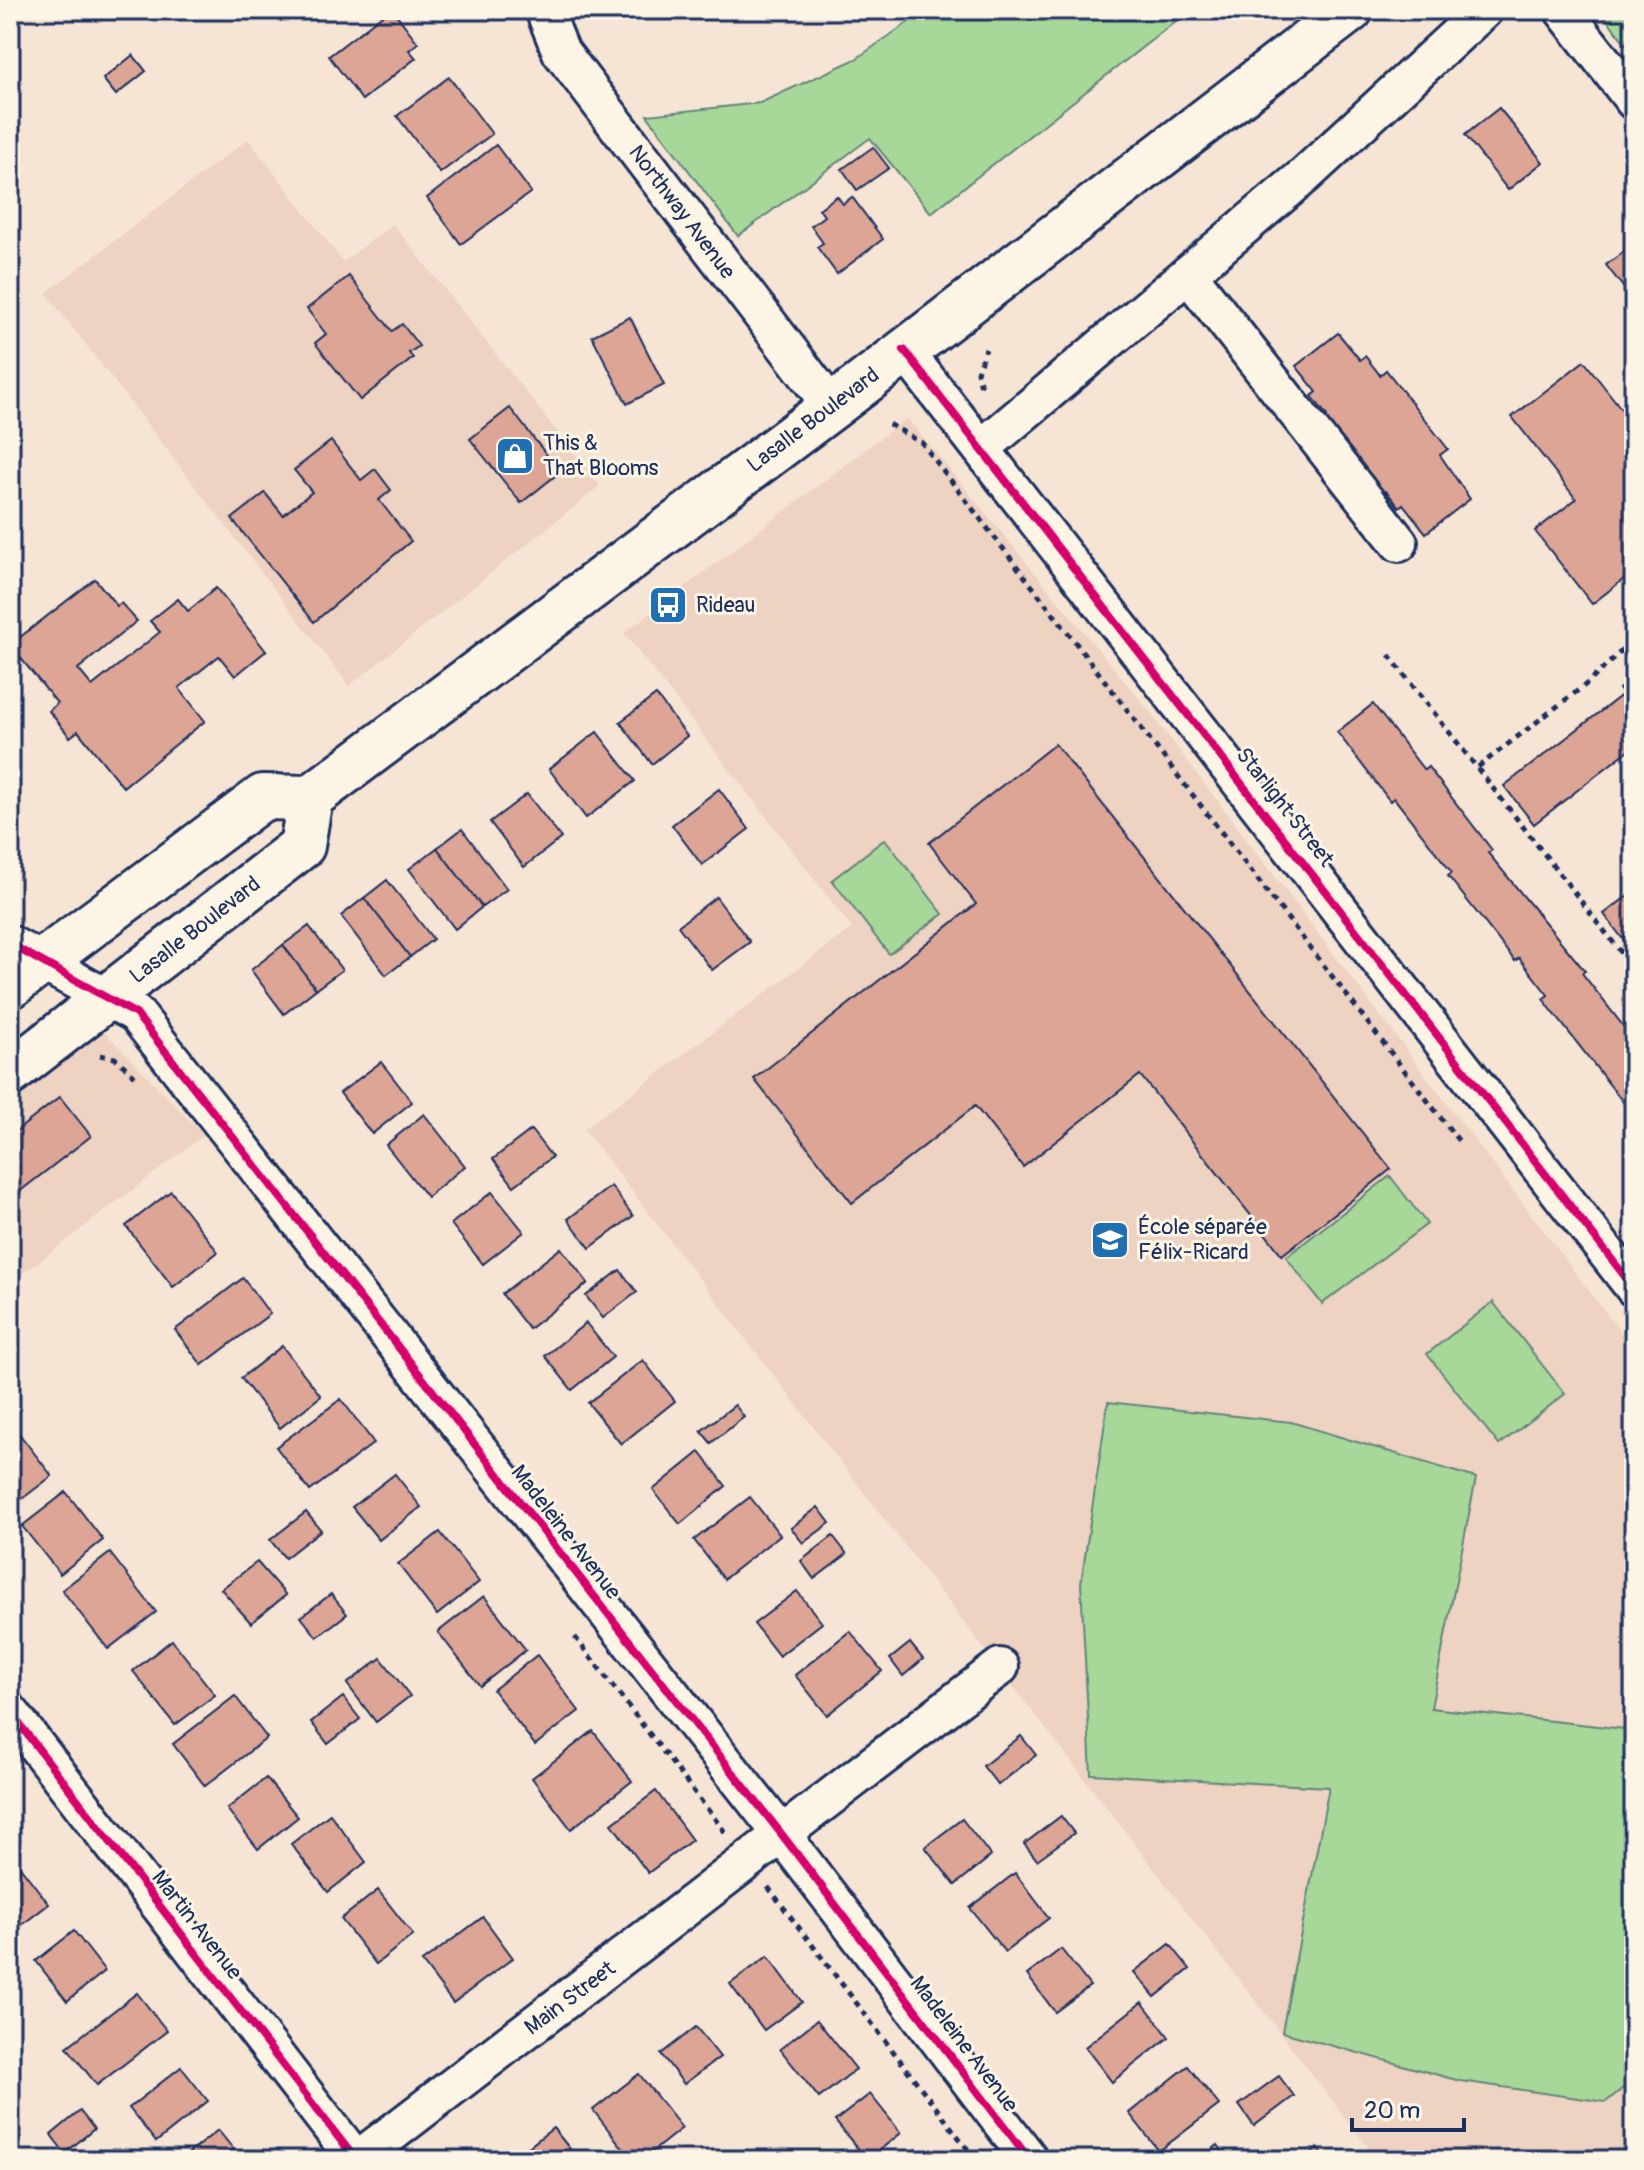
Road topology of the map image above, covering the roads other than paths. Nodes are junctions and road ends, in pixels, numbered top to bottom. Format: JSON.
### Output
{"nodes":[{"id":1,"x":544,"y":10,"type":"edge"},
{"id":2,"x":1350,"y":10,"type":"edge"},
{"id":3,"x":1484,"y":10,"type":"edge"},
{"id":4,"x":1563,"y":10,"type":"edge"},
{"id":5,"x":1634,"y":101,"type":"edge"},
{"id":6,"x":1188,"y":274,"type":"junction"},
{"id":7,"x":904,"y":350,"type":"junction"},
{"id":8,"x":832,"y":407,"type":"junction"},
{"id":9,"x":983,"y":447,"type":"junction"},
{"id":10,"x":1399,"y":543,"type":"dead end"},
{"id":11,"x":310,"y":798,"type":"junction"},
{"id":12,"x":21,"y":964,"type":"edge"},
{"id":13,"x":107,"y":999,"type":"junction"},
{"id":14,"x":10,"y":1073,"type":"edge"},
{"id":15,"x":1634,"y":1288,"type":"edge"},
{"id":16,"x":1000,"y":1667,"type":"dead end"},
{"id":17,"x":10,"y":1712,"type":"edge"},
{"id":18,"x":783,"y":1836,"type":"junction"},
{"id":19,"x":356,"y":2160,"type":"edge"},
{"id":20,"x":1030,"y":2160,"type":"edge"}],
"edges":[{"from":1,"to":8,"type":"street","name":"Northway Avenue"},
{"from":2,"to":7,"type":"main road","name":"Lasalle Boulevard"},
{"from":3,"to":6,"type":"street"},
{"from":4,"to":5,"type":"street"},
{"from":6,"to":9,"type":"street"},
{"from":6,"to":10,"type":"street"},
{"from":7,"to":8,"type":"main road","name":"Lasalle Boulevard"},
{"from":7,"to":9,"type":"street","name":"Starlight Street"},
{"from":8,"to":11,"type":"main road","name":"Lasalle Boulevard"},
{"from":9,"to":15,"type":"street","name":"Starlight Street"},
{"from":11,"to":12,"type":"main road"},
{"from":11,"to":13,"type":"main road","name":"Lasalle Boulevard"},
{"from":12,"to":13,"type":"street","name":"Madeleine Avenue"},
{"from":13,"to":14,"type":"main road","name":"Lasalle Boulevard"},
{"from":13,"to":18,"type":"street","name":"Madeleine Avenue"},
{"from":16,"to":18,"type":"street","name":"Main Street"},
{"from":17,"to":19,"type":"street","name":"Martin Avenue"},
{"from":18,"to":19,"type":"street","name":"Main Street"},
{"from":18,"to":20,"type":"street","name":"Madeleine Avenue"}]}
